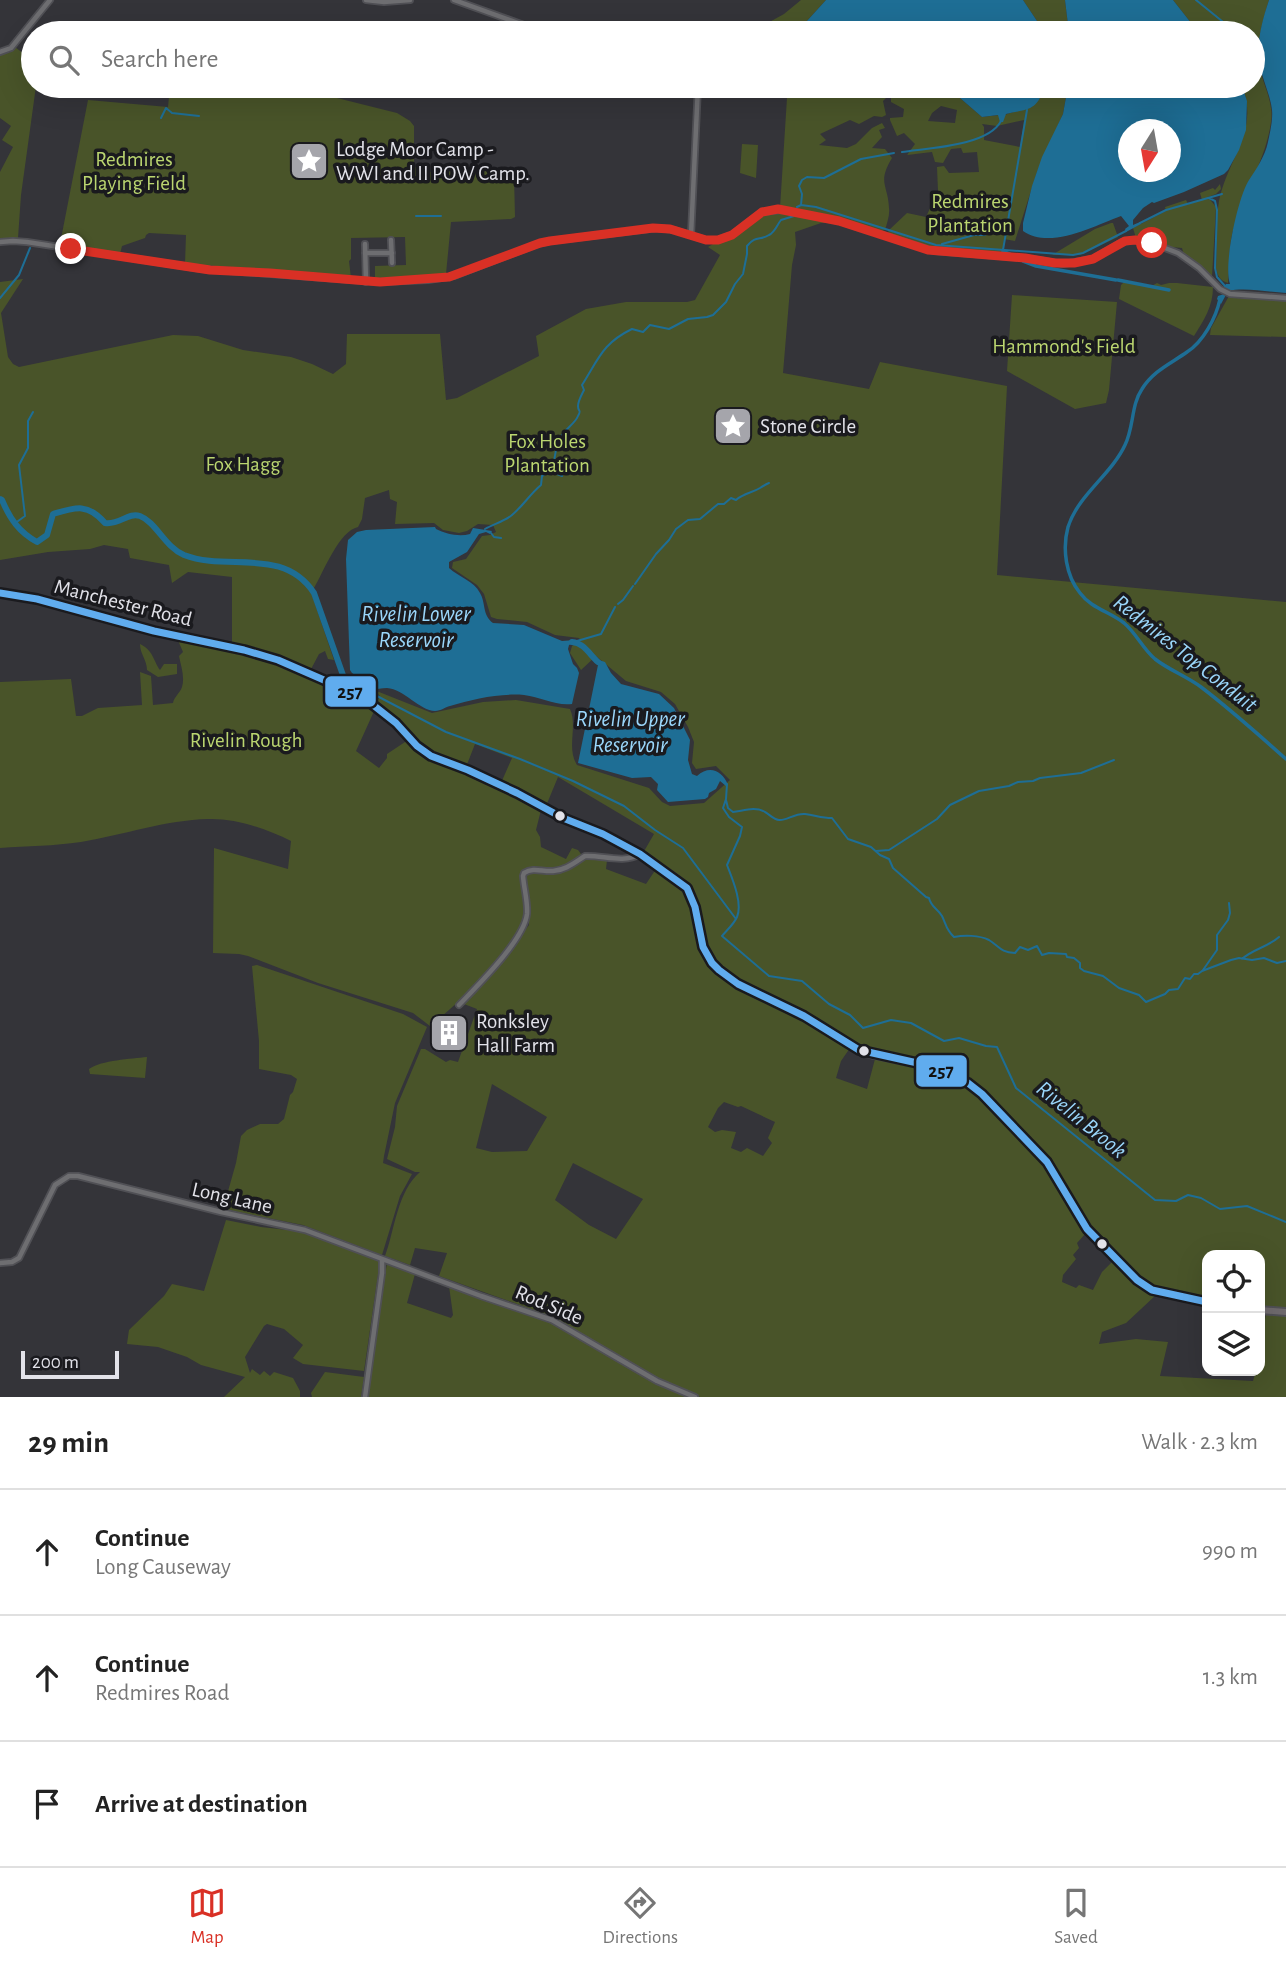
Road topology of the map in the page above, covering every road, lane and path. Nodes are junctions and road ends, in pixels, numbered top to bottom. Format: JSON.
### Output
{"nodes":[{"id":1,"x":50,"y":0,"type":"edge"},
{"id":2,"x":366,"y":0,"type":"edge"},
{"id":3,"x":410,"y":0,"type":"edge"},
{"id":4,"x":454,"y":0,"type":"edge"},
{"id":5,"x":33,"y":21,"type":"edge"},
{"id":6,"x":513,"y":21,"type":"edge"},
{"id":7,"x":21,"y":36,"type":"edge"},
{"id":8,"x":0,"y":52,"type":"edge"},
{"id":9,"x":697,"y":98,"type":"edge"},
{"id":10,"x":691,"y":235,"type":"junction"},
{"id":11,"x":391,"y":240,"type":"dead end"},
{"id":12,"x":0,"y":242,"type":"edge"},
{"id":13,"x":365,"y":244,"type":"dead end"},
{"id":14,"x":365,"y":253,"type":"junction"},
{"id":15,"x":392,"y":253,"type":"junction"},
{"id":16,"x":392,"y":263,"type":"dead end"},
{"id":17,"x":366,"y":282,"type":"junction"},
{"id":18,"x":1286,"y":298,"type":"edge"},
{"id":19,"x":0,"y":593,"type":"edge"},
{"id":20,"x":640,"y":854,"type":"junction"},
{"id":21,"x":459,"y":1004,"type":"dead end"},
{"id":22,"x":382,"y":1259,"type":"junction"},
{"id":23,"x":0,"y":1263,"type":"edge"},
{"id":24,"x":1202,"y":1301,"type":"edge"},
{"id":25,"x":1265,"y":1310,"type":"edge"},
{"id":26,"x":1286,"y":1312,"type":"edge"},
{"id":27,"x":365,"y":1397,"type":"edge"},
{"id":28,"x":695,"y":1397,"type":"edge"}],
"edges":[{"from":1,"to":5,"type":"street"},
{"from":2,"to":3,"type":"street"},
{"from":4,"to":6,"type":"street"},
{"from":7,"to":8,"type":"street"},
{"from":9,"to":10,"type":"street"},
{"from":10,"to":17,"type":"street"},
{"from":10,"to":18,"type":"street"},
{"from":11,"to":15,"type":"street"},
{"from":12,"to":17,"type":"street"},
{"from":13,"to":14,"type":"street"},
{"from":14,"to":15,"type":"street"},
{"from":14,"to":17,"type":"street"},
{"from":15,"to":16,"type":"street"},
{"from":19,"to":20,"type":"main road","name":"Manchester Road"},
{"from":20,"to":21,"type":"street"},
{"from":20,"to":24,"type":"main road","name":"Manchester Road"},
{"from":22,"to":23,"type":"street","name":"Long Lane"},
{"from":22,"to":27,"type":"street"},
{"from":22,"to":28,"type":"street","name":"Rod Side"},
{"from":25,"to":26,"type":"main road"}]}
